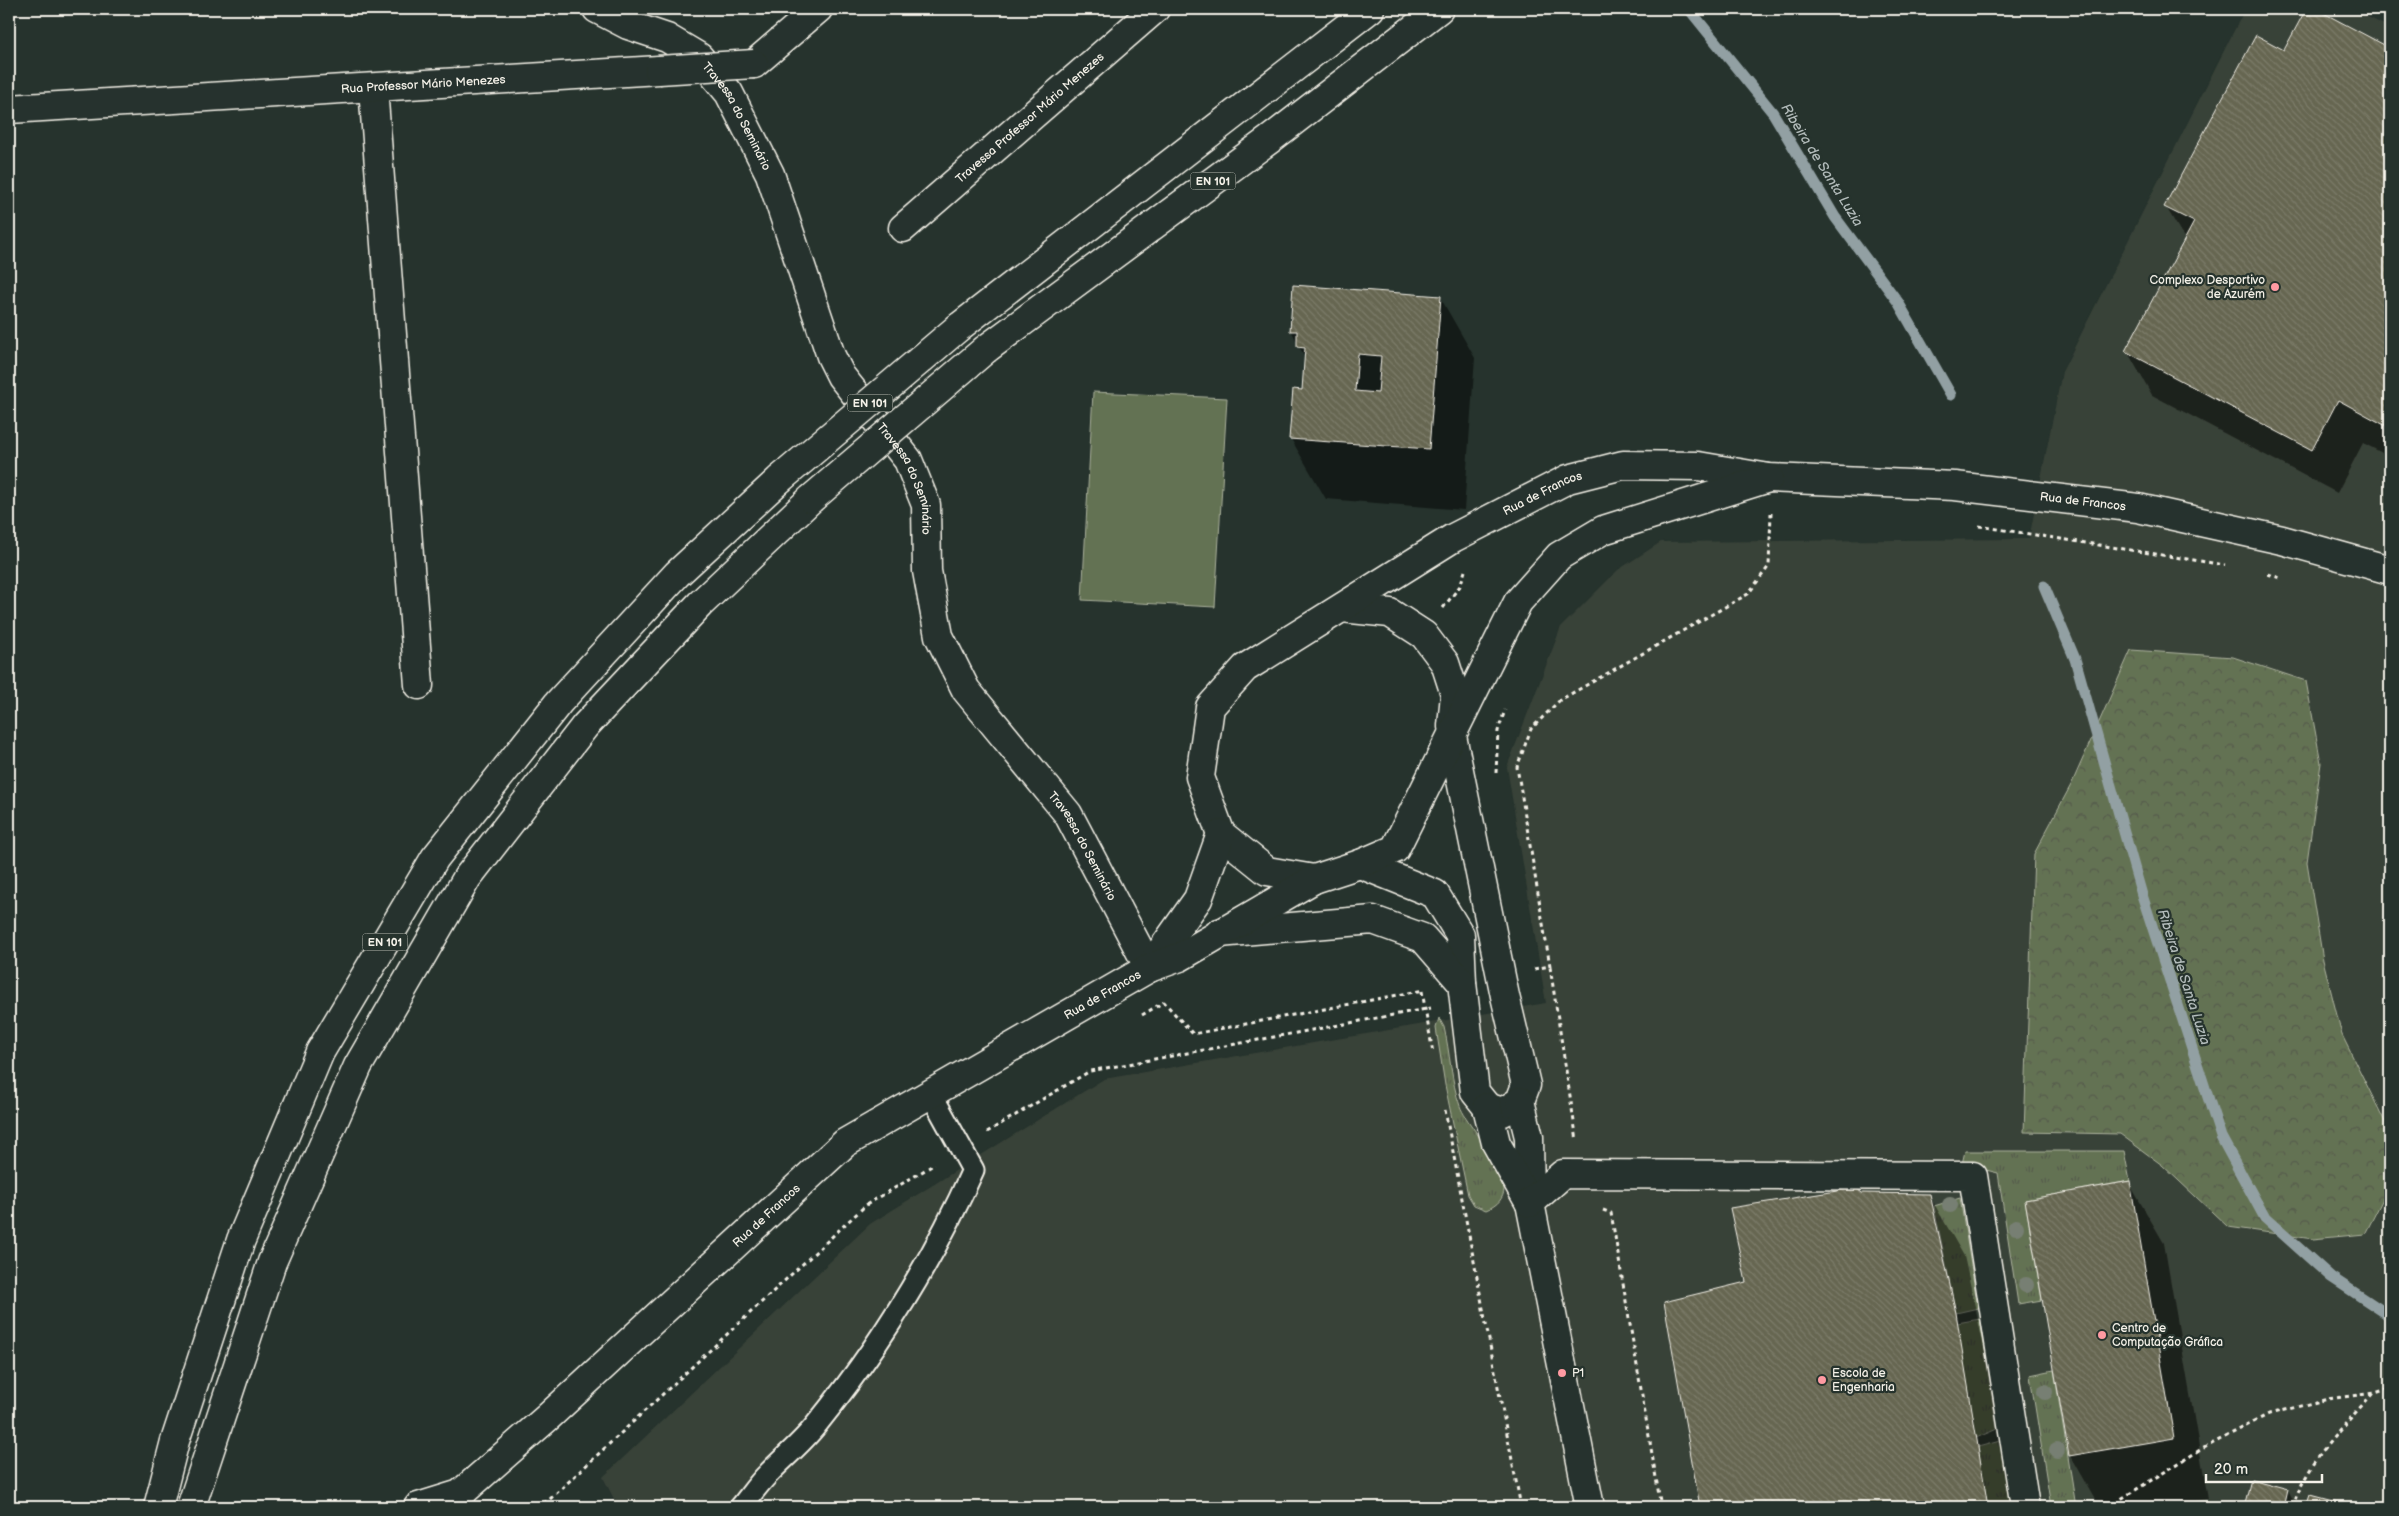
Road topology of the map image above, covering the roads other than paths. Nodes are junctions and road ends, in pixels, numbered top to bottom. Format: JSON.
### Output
{"nodes":[{"id":1,"x":598,"y":9,"type":"edge"},
{"id":2,"x":818,"y":9,"type":"edge"},
{"id":3,"x":1155,"y":9,"type":"edge"},
{"id":4,"x":1370,"y":9,"type":"edge"},
{"id":5,"x":1439,"y":9,"type":"edge"},
{"id":6,"x":373,"y":88,"type":"junction"},
{"id":7,"x":9,"y":109,"type":"edge"},
{"id":8,"x":903,"y":228,"type":"dead end"},
{"id":9,"x":1769,"y":478,"type":"junction"},
{"id":10,"x":2390,"y":570,"type":"edge"},
{"id":11,"x":1342,"y":608,"type":"junction"},
{"id":12,"x":419,"y":685,"type":"dead end"},
{"id":13,"x":1452,"y":736,"type":"junction"},
{"id":14,"x":1221,"y":834,"type":"junction"},
{"id":15,"x":1360,"y":864,"type":"junction"},
{"id":16,"x":1314,"y":878,"type":"junction"},
{"id":17,"x":1219,"y":933,"type":"junction"},
{"id":18,"x":1149,"y":968,"type":"junction"},
{"id":19,"x":1462,"y":983,"type":"junction"},
{"id":20,"x":931,"y":1094,"type":"junction"},
{"id":21,"x":1520,"y":1101,"type":"junction"},
{"id":22,"x":1487,"y":1107,"type":"junction"},
{"id":23,"x":1530,"y":1203,"type":"junction"},
{"id":24,"x":158,"y":1507,"type":"edge"},
{"id":25,"x":191,"y":1507,"type":"edge"},
{"id":26,"x":418,"y":1507,"type":"edge"},
{"id":27,"x":741,"y":1507,"type":"edge"},
{"id":28,"x":1590,"y":1507,"type":"edge"},
{"id":29,"x":2025,"y":1507,"type":"edge"}],
"edges":[{"from":1,"to":18,"type":"main road","name":"Travessa do Seminário"},
{"from":2,"to":6,"type":"main road","name":"Rua Professor Mário Menezes","bridge":true},
{"from":3,"to":8,"type":"main road","name":"Travessa Professor Mário Menezes"},
{"from":4,"to":24,"type":"main road","number":"EN 101","bridge":true},
{"from":5,"to":25,"type":"main road","number":"EN 101","bridge":true},
{"from":6,"to":7,"type":"main road","name":"Rua Professor Mário Menezes"},
{"from":6,"to":12,"type":"main road"},
{"from":9,"to":10,"type":"main road","name":"Rua de Francos"},
{"from":9,"to":11,"type":"main road","name":"Rua de Francos"},
{"from":9,"to":13,"type":"main road","name":"Rua de Francos"},
{"from":11,"to":13,"type":"main road","name":"Rua de Francos"},
{"from":11,"to":14,"type":"main road","name":"Rua de Francos"},
{"from":13,"to":15,"type":"main road","name":"Rua de Francos"},
{"from":13,"to":21,"type":"main road"},
{"from":14,"to":16,"type":"main road","name":"Rua de Francos"},
{"from":14,"to":18,"type":"main road","name":"Rua de Francos"},
{"from":15,"to":16,"type":"main road","name":"Rua de Francos"},
{"from":15,"to":19,"type":"main road"},
{"from":16,"to":17,"type":"main road","name":"Rua de Francos"},
{"from":17,"to":18,"type":"main road","name":"Rua de Francos"},
{"from":17,"to":19,"type":"main road"},
{"from":18,"to":20,"type":"main road","name":"Rua de Francos"},
{"from":19,"to":22,"type":"main road"},
{"from":20,"to":26,"type":"main road","name":"Rua de Francos"},
{"from":20,"to":27,"type":"lane"},
{"from":21,"to":22,"type":"main road"},
{"from":21,"to":23,"type":"main road"},
{"from":22,"to":23,"type":"main road"},
{"from":23,"to":28,"type":"main road"},
{"from":23,"to":29,"type":"main road"}]}
